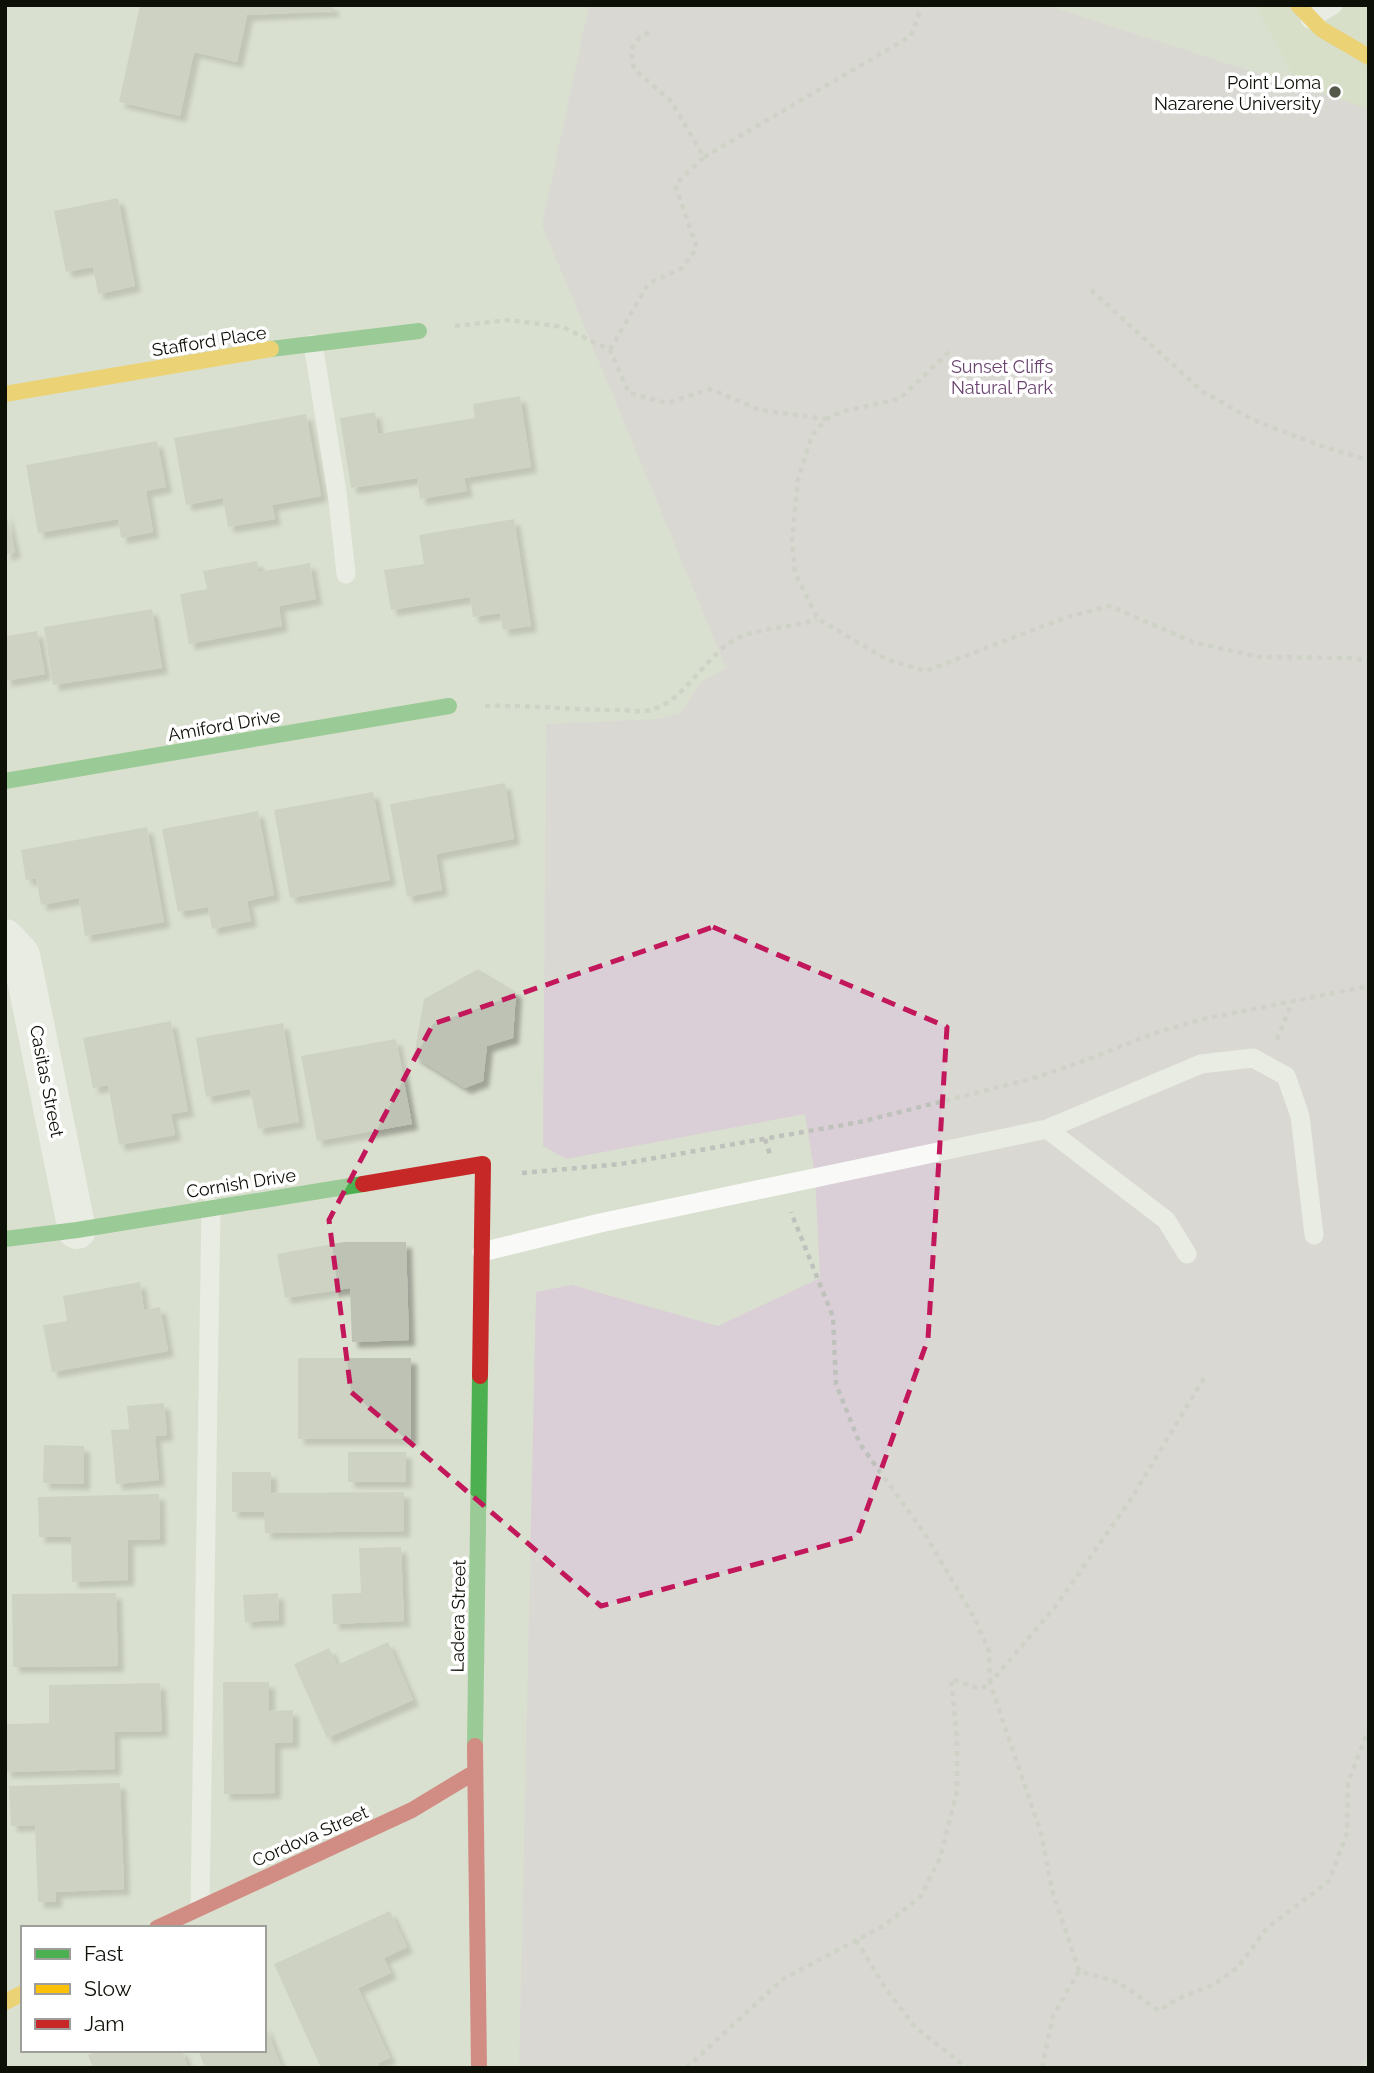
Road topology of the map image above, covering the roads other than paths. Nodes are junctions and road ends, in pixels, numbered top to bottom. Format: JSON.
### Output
{"nodes":[{"id":1,"x":1333,"y":5,"type":"edge"},
{"id":2,"x":1304,"y":12,"type":"edge"},
{"id":3,"x":1369,"y":57,"type":"edge"},
{"id":4,"x":419,"y":331,"type":"road end"},
{"id":5,"x":313,"y":344,"type":"junction"},
{"id":6,"x":5,"y":394,"type":"edge"},
{"id":7,"x":346,"y":574,"type":"dead end"},
{"id":8,"x":449,"y":706,"type":"road end"},
{"id":9,"x":5,"y":781,"type":"edge"},
{"id":10,"x":5,"y":938,"type":"edge"},
{"id":11,"x":1047,"y":1129,"type":"junction"},
{"id":12,"x":483,"y":1171,"type":"joint"},
{"id":13,"x":211,"y":1207,"type":"junction"},
{"id":14,"x":77,"y":1230,"type":"junction"},
{"id":15,"x":1314,"y":1236,"type":"dead end"},
{"id":16,"x":5,"y":1239,"type":"edge"},
{"id":17,"x":482,"y":1252,"type":"junction"},
{"id":18,"x":1187,"y":1254,"type":"dead end"},
{"id":19,"x":475,"y":1772,"type":"junction"},
{"id":20,"x":200,"y":1906,"type":"junction"},
{"id":21,"x":161,"y":1926,"type":"edge"},
{"id":22,"x":21,"y":1994,"type":"edge"},
{"id":23,"x":5,"y":2002,"type":"edge"},
{"id":24,"x":479,"y":2068,"type":"edge"}],
"edges":[{"from":1,"to":2,"type":"lane"},
{"from":2,"to":3,"type":"street"},
{"from":4,"to":5,"type":"street","name":"Stafford Place"},
{"from":5,"to":6,"type":"street","name":"Stafford Place"},
{"from":5,"to":7,"type":"lane"},
{"from":8,"to":9,"type":"street","name":"Amiford Drive"},
{"from":10,"to":14,"type":"street","name":"Casitas Street"},
{"from":11,"to":15,"type":"lane"},
{"from":11,"to":17,"type":"lane"},
{"from":11,"to":18,"type":"lane"},
{"from":12,"to":13,"type":"street","name":"Cornish Drive"},
{"from":12,"to":17,"type":"street","name":"Ladera Street"},
{"from":13,"to":14,"type":"street","name":"Cornish Drive"},
{"from":13,"to":20,"type":"lane"},
{"from":14,"to":16,"type":"street","name":"Cornish Drive"},
{"from":17,"to":19,"type":"street","name":"Ladera Street"},
{"from":19,"to":20,"type":"street","name":"Cordova Street"},
{"from":19,"to":24,"type":"street","name":"Ladera Street"},
{"from":20,"to":21,"type":"street","name":"Cordova Street"},
{"from":22,"to":23,"type":"street"}]}
